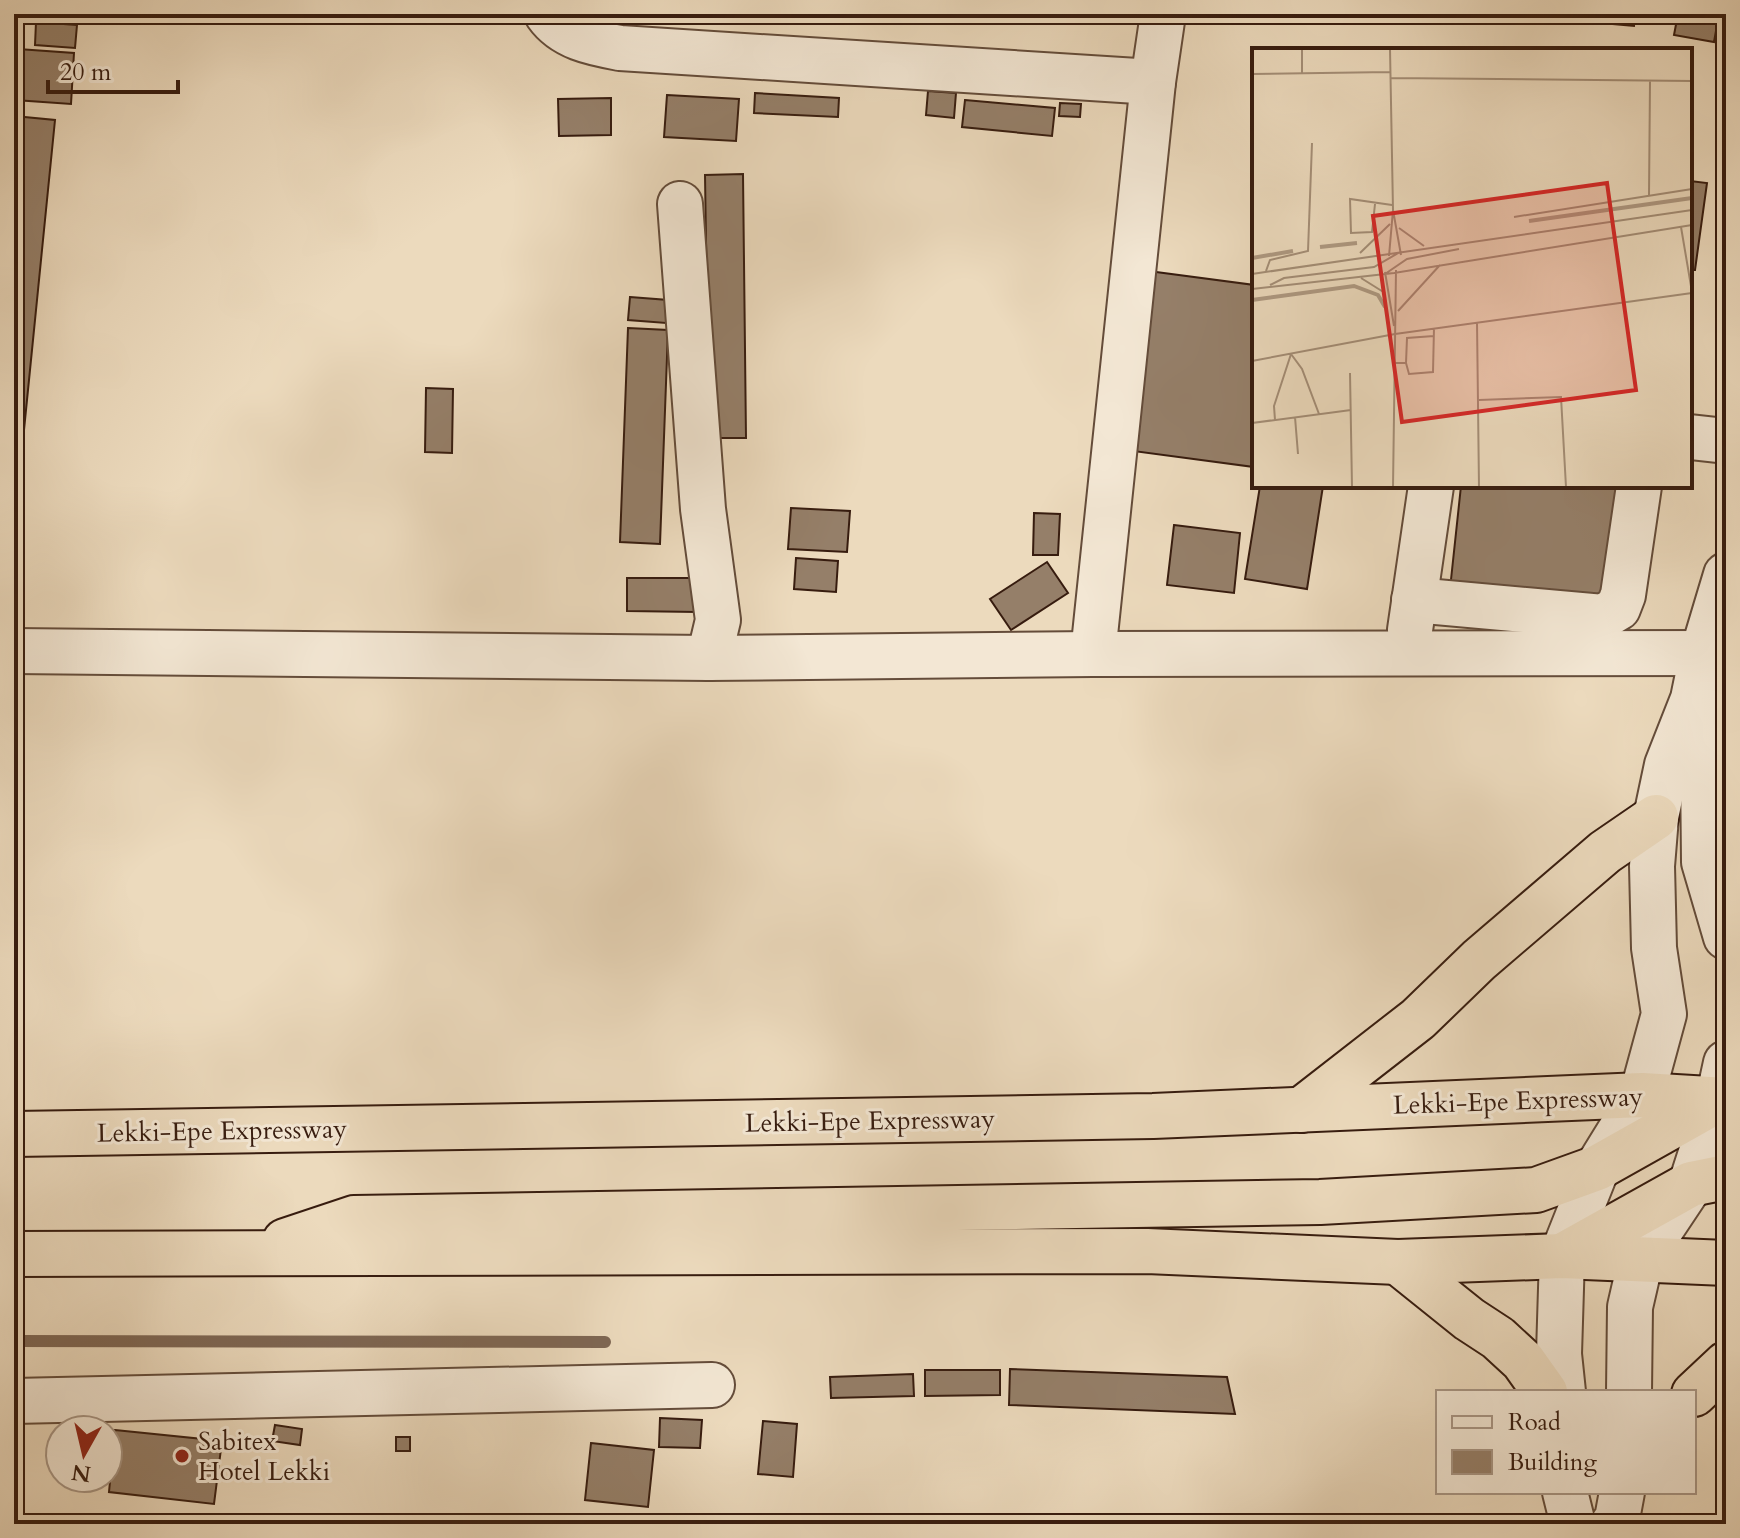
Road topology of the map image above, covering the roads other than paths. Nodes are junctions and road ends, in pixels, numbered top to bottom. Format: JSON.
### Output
{"nodes":[{"id":1,"x":547,"y":14,"type":"edge"},
{"id":2,"x":1163,"y":14,"type":"edge"},
{"id":3,"x":1153,"y":82,"type":"junction"},
{"id":4,"x":680,"y":204,"type":"dead end"},
{"id":5,"x":1692,"y":437,"type":"edge"},
{"id":6,"x":1726,"y":441,"type":"edge"},
{"id":7,"x":1431,"y":488,"type":"edge"},
{"id":8,"x":1639,"y":488,"type":"edge"},
{"id":9,"x":1726,"y":575,"type":"edge"},
{"id":10,"x":1414,"y":600,"type":"junction"},
{"id":11,"x":14,"y":651,"type":"edge"},
{"id":12,"x":1407,"y":653,"type":"junction"},
{"id":13,"x":1093,"y":654,"type":"junction"},
{"id":14,"x":1714,"y":654,"type":"edge"},
{"id":15,"x":709,"y":658,"type":"junction"},
{"id":16,"x":1693,"y":699,"type":"junction"},
{"id":17,"x":1656,"y":817,"type":"junction"},
{"id":18,"x":1726,"y":937,"type":"edge"},
{"id":19,"x":1723,"y":1088,"type":"edge"},
{"id":20,"x":1642,"y":1095,"type":"junction"},
{"id":21,"x":1301,"y":1110,"type":"junction"},
{"id":22,"x":14,"y":1134,"type":"edge"},
{"id":23,"x":1597,"y":1168,"type":"junction"},
{"id":24,"x":1709,"y":1180,"type":"edge"},
{"id":25,"x":249,"y":1253,"type":"junction"},
{"id":26,"x":14,"y":1254,"type":"edge"},
{"id":27,"x":1562,"y":1256,"type":"junction"},
{"id":28,"x":1641,"y":1259,"type":"junction"},
{"id":29,"x":1398,"y":1262,"type":"junction"},
{"id":30,"x":1726,"y":1263,"type":"edge"},
{"id":31,"x":1726,"y":1364,"type":"edge"},
{"id":32,"x":712,"y":1385,"type":"dead end"},
{"id":33,"x":1544,"y":1390,"type":"edge"},
{"id":34,"x":1563,"y":1390,"type":"edge"},
{"id":35,"x":1629,"y":1390,"type":"edge"},
{"id":36,"x":1696,"y":1392,"type":"edge"},
{"id":37,"x":14,"y":1401,"type":"edge"},
{"id":38,"x":1566,"y":1494,"type":"edge"},
{"id":39,"x":1622,"y":1494,"type":"edge"},
{"id":40,"x":1573,"y":1524,"type":"edge"},
{"id":41,"x":1613,"y":1524,"type":"edge"}],
"edges":[{"from":1,"to":3,"type":"street"},
{"from":2,"to":3,"type":"street"},
{"from":3,"to":13,"type":"street"},
{"from":4,"to":15,"type":"street"},
{"from":5,"to":6,"type":"street"},
{"from":7,"to":10,"type":"street"},
{"from":8,"to":10,"type":"street"},
{"from":9,"to":14,"type":"street"},
{"from":10,"to":12,"type":"street"},
{"from":11,"to":15,"type":"street"},
{"from":12,"to":13,"type":"street"},
{"from":12,"to":14,"type":"street"},
{"from":13,"to":15,"type":"street"},
{"from":14,"to":16,"type":"street"},
{"from":16,"to":17,"type":"street"},
{"from":16,"to":18,"type":"street"},
{"from":17,"to":20,"type":"street"},
{"from":17,"to":21,"type":"highway"},
{"from":19,"to":20,"type":"highway","name":"Lekki-Epe Expressway"},
{"from":19,"to":23,"type":"highway"},
{"from":19,"to":24,"type":"street"},
{"from":20,"to":21,"type":"highway","name":"Lekki-Epe Expressway"},
{"from":20,"to":23,"type":"street"},
{"from":21,"to":22,"type":"highway","name":"Lekki-Epe Expressway"},
{"from":23,"to":25,"type":"highway"},
{"from":23,"to":27,"type":"street"},
{"from":24,"to":27,"type":"highway"},
{"from":24,"to":28,"type":"street"},
{"from":25,"to":26,"type":"highway"},
{"from":25,"to":29,"type":"highway"},
{"from":27,"to":28,"type":"highway"},
{"from":27,"to":29,"type":"highway"},
{"from":27,"to":34,"type":"street"},
{"from":28,"to":30,"type":"highway"},
{"from":28,"to":35,"type":"street"},
{"from":29,"to":33,"type":"highway"},
{"from":31,"to":36,"type":"highway"},
{"from":32,"to":37,"type":"street"},
{"from":38,"to":40,"type":"street"},
{"from":39,"to":41,"type":"street"}]}
